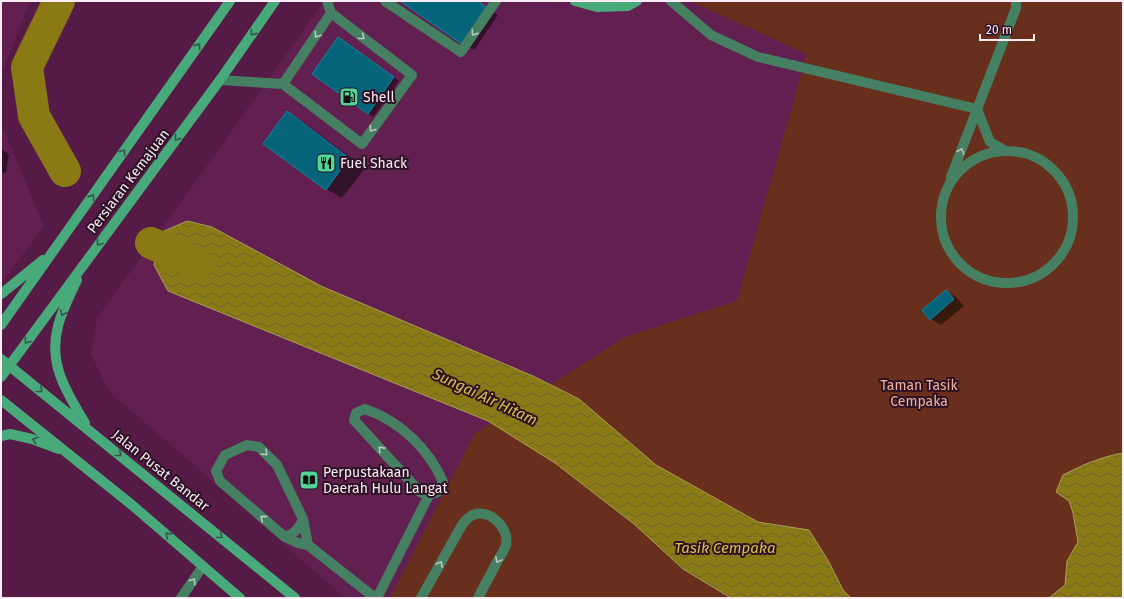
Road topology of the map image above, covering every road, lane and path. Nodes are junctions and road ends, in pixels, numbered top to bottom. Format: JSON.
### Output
{"nodes":[{"id":1,"x":230,"y":1,"type":"edge"},
{"id":2,"x":275,"y":1,"type":"edge"},
{"id":3,"x":326,"y":1,"type":"edge"},
{"id":4,"x":385,"y":1,"type":"edge"},
{"id":5,"x":496,"y":1,"type":"edge"},
{"id":6,"x":575,"y":1,"type":"edge"},
{"id":7,"x":637,"y":1,"type":"edge"},
{"id":8,"x":671,"y":1,"type":"edge"},
{"id":9,"x":1016,"y":1,"type":"edge"},
{"id":10,"x":331,"y":13,"type":"junction"},
{"id":11,"x":220,"y":80,"type":"junction"},
{"id":12,"x":283,"y":84,"type":"junction"},
{"id":13,"x":977,"y":109,"type":"junction"},
{"id":14,"x":1007,"y":152,"type":"junction"},
{"id":15,"x":947,"y":188,"type":"junction"},
{"id":16,"x":53,"y":251,"type":"junction"},
{"id":17,"x":83,"y":264,"type":"junction"},
{"id":18,"x":1,"y":294,"type":"edge"},
{"id":19,"x":1,"y":325,"type":"edge"},
{"id":20,"x":5,"y":362,"type":"edge"},
{"id":21,"x":1,"y":377,"type":"edge"},
{"id":22,"x":1,"y":400,"type":"edge"},
{"id":23,"x":89,"y":430,"type":"junction"},
{"id":24,"x":1,"y":436,"type":"edge"},
{"id":25,"x":68,"y":453,"type":"junction"},
{"id":26,"x":429,"y":494,"type":"junction"},
{"id":27,"x":303,"y":519,"type":"junction"},
{"id":28,"x":285,"y":537,"type":"junction"},
{"id":29,"x":308,"y":545,"type":"junction"},
{"id":30,"x":203,"y":566,"type":"junction"},
{"id":31,"x":181,"y":598,"type":"edge"},
{"id":32,"x":240,"y":598,"type":"edge"},
{"id":33,"x":295,"y":598,"type":"edge"},
{"id":34,"x":376,"y":598,"type":"edge"},
{"id":35,"x":421,"y":598,"type":"edge"},
{"id":36,"x":478,"y":598,"type":"edge"}],
"edges":[{"from":16,"to":1,"type":"main road","name":"Persiaran Kemajuan","one_way":true},
{"from":2,"to":11,"type":"main road","name":"Persiaran Kemajuan","one_way":true},
{"from":3,"to":10,"type":"lane"},
{"from":5,"to":4,"type":"lane","one_way":true},
{"from":6,"to":7,"type":"main road"},
{"from":8,"to":13,"type":"lane"},
{"from":9,"to":13,"type":"lane"},
{"from":10,"to":12,"type":"lane","one_way":true},
{"from":10,"to":12,"type":"lane","one_way":true},
{"from":11,"to":12,"type":"lane"},
{"from":11,"to":17,"type":"main road","name":"Persiaran Kemajuan","one_way":true},
{"from":13,"to":14,"type":"lane"},
{"from":15,"to":13,"type":"lane","one_way":true},
{"from":14,"to":15,"type":"lane"},
{"from":14,"to":15,"type":"lane"},
{"from":16,"to":18,"type":"main road"},
{"from":16,"to":19,"type":"main road","name":"Persiaran Kemajuan"},
{"from":17,"to":20,"type":"main road","name":"Persiaran Kemajuan","one_way":true},
{"from":17,"to":23,"type":"main road","one_way":true},
{"from":20,"to":21,"type":"main road","name":"Persiaran Kemajuan"},
{"from":20,"to":23,"type":"main road","name":"Jalan Pusat Bandar","one_way":true},
{"from":22,"to":25,"type":"main road"},
{"from":23,"to":33,"type":"main road","name":"Jalan Pusat Bandar","one_way":true},
{"from":25,"to":24,"type":"main road","one_way":true},
{"from":30,"to":25,"type":"main road","one_way":true},
{"from":26,"to":26,"type":"lane","one_way":true},
{"from":26,"to":34,"type":"lane"},
{"from":27,"to":28,"type":"lane"},
{"from":28,"to":27,"type":"lane","one_way":true},
{"from":27,"to":29,"type":"lane"},
{"from":28,"to":29,"type":"lane"},
{"from":29,"to":34,"type":"lane"},
{"from":31,"to":30,"type":"lane","one_way":true},
{"from":30,"to":32,"type":"main road"},
{"from":35,"to":36,"type":"lane","one_way":true}]}
